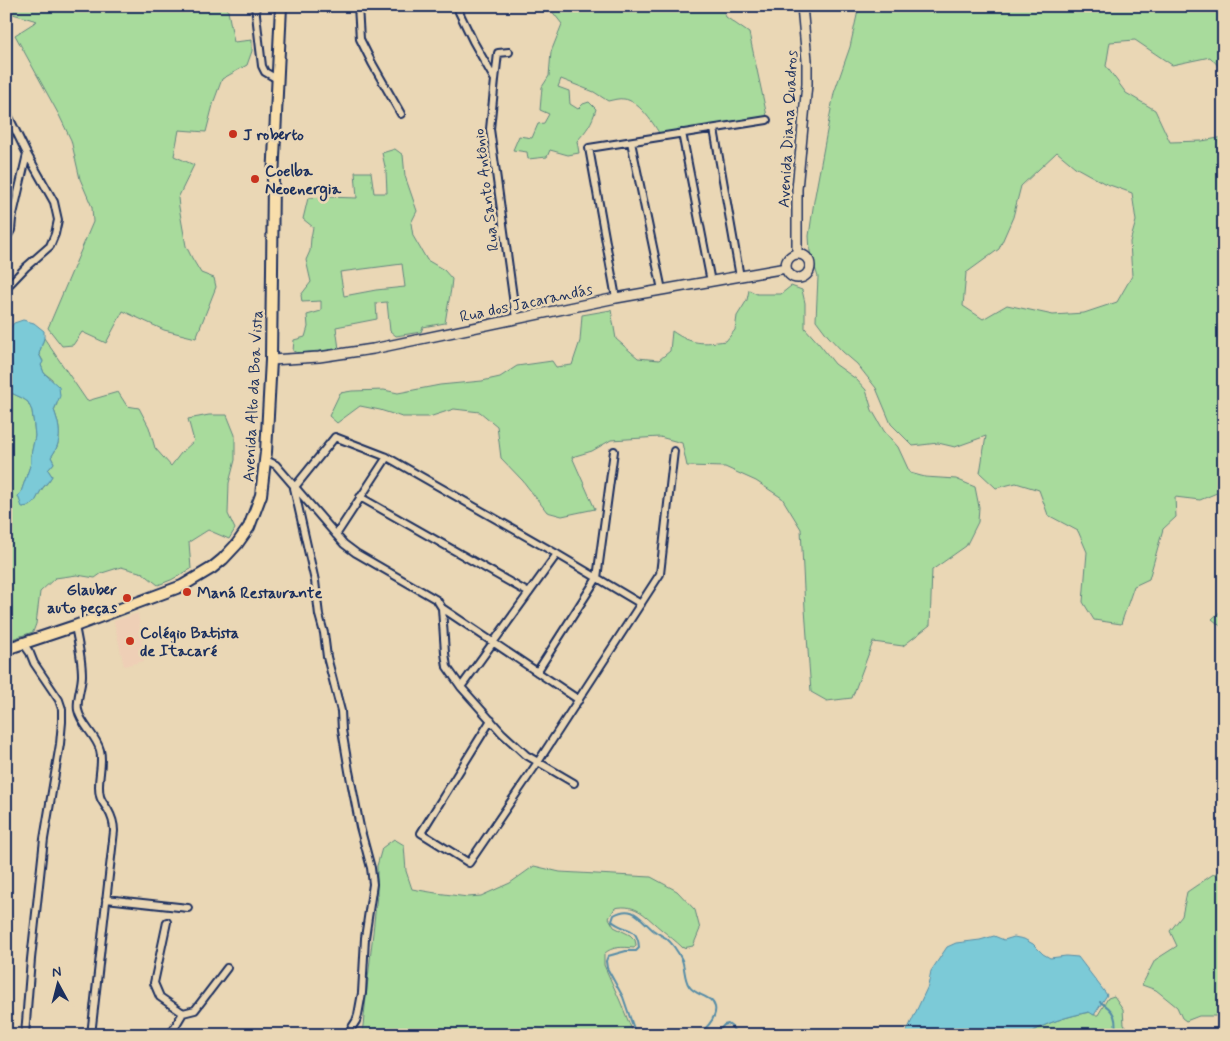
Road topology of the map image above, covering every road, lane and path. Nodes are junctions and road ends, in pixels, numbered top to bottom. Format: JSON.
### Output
{"nodes":[{"id":1,"x":255,"y":6,"type":"edge"},
{"id":2,"x":281,"y":6,"type":"edge"},
{"id":3,"x":358,"y":6,"type":"edge"},
{"id":4,"x":458,"y":6,"type":"edge"},
{"id":5,"x":802,"y":6,"type":"edge"},
{"id":6,"x":509,"y":52,"type":"dead end"},
{"id":7,"x":277,"y":79,"type":"junction"},
{"id":8,"x":495,"y":80,"type":"junction"},
{"id":9,"x":6,"y":111,"type":"edge"},
{"id":10,"x":401,"y":114,"type":"dead end"},
{"id":11,"x":768,"y":120,"type":"dead end"},
{"id":12,"x":714,"y":129,"type":"junction"},
{"id":13,"x":682,"y":133,"type":"junction"},
{"id":14,"x":631,"y":142,"type":"junction"},
{"id":15,"x":27,"y":154,"type":"junction"},
{"id":16,"x":6,"y":211,"type":"edge"},
{"id":17,"x":12,"y":219,"type":"junction"},
{"id":18,"x":6,"y":239,"type":"edge"},
{"id":19,"x":797,"y":254,"type":"junction"},
{"id":20,"x":786,"y":268,"type":"junction"},
{"id":21,"x":740,"y":277,"type":"junction"},
{"id":22,"x":710,"y":282,"type":"junction"},
{"id":23,"x":6,"y":288,"type":"edge"},
{"id":24,"x":662,"y":290,"type":"junction"},
{"id":25,"x":616,"y":298,"type":"junction"},
{"id":26,"x":516,"y":319,"type":"junction"},
{"id":27,"x":272,"y":360,"type":"junction"},
{"id":28,"x":614,"y":451,"type":"dead end"},
{"id":29,"x":674,"y":451,"type":"dead end"},
{"id":30,"x":387,"y":457,"type":"junction"},
{"id":31,"x":266,"y":460,"type":"junction"},
{"id":32,"x":294,"y":488,"type":"junction"},
{"id":33,"x":360,"y":497,"type":"junction"},
{"id":34,"x":336,"y":535,"type":"junction"},
{"id":35,"x":557,"y":554,"type":"junction"},
{"id":36,"x":597,"y":578,"type":"junction"},
{"id":37,"x":529,"y":593,"type":"junction"},
{"id":38,"x":641,"y":604,"type":"junction"},
{"id":39,"x":442,"y":608,"type":"junction"},
{"id":40,"x":76,"y":626,"type":"junction"},
{"id":41,"x":493,"y":642,"type":"junction"},
{"id":42,"x":23,"y":643,"type":"junction"},
{"id":43,"x":6,"y":649,"type":"edge"},
{"id":44,"x":537,"y":672,"type":"junction"},
{"id":45,"x":461,"y":687,"type":"junction"},
{"id":46,"x":579,"y":700,"type":"junction"},
{"id":47,"x":491,"y":720,"type":"junction"},
{"id":48,"x":538,"y":762,"type":"junction"},
{"id":49,"x":574,"y":783,"type":"dead end"},
{"id":50,"x":106,"y":899,"type":"junction"},
{"id":51,"x":188,"y":908,"type":"dead end"},
{"id":52,"x":167,"y":922,"type":"dead end"},
{"id":53,"x":227,"y":968,"type":"dead end"},
{"id":54,"x":183,"y":1012,"type":"junction"},
{"id":55,"x":25,"y":1035,"type":"edge"},
{"id":56,"x":91,"y":1035,"type":"edge"},
{"id":57,"x":170,"y":1035,"type":"edge"},
{"id":58,"x":347,"y":1035,"type":"edge"}],
"edges":[{"from":1,"to":7,"type":"street"},
{"from":2,"to":7,"type":"main road","name":"Avenida Alto da Boa Vista"},
{"from":3,"to":10,"type":"street"},
{"from":4,"to":8,"type":"street"},
{"from":5,"to":19,"type":"street","name":"Avenida Diana Quadros"},
{"from":6,"to":8,"type":"street","name":"Rua Santo Antônio"},
{"from":7,"to":27,"type":"main road","name":"Avenida Alto da Boa Vista"},
{"from":8,"to":26,"type":"street","name":"Rua Santo Antônio"},
{"from":9,"to":15,"type":"street"},
{"from":11,"to":12,"type":"street"},
{"from":12,"to":13,"type":"street"},
{"from":12,"to":21,"type":"street"},
{"from":13,"to":14,"type":"street"},
{"from":13,"to":22,"type":"street"},
{"from":14,"to":24,"type":"street"},
{"from":14,"to":25,"type":"street"},
{"from":15,"to":17,"type":"street"},
{"from":15,"to":23,"type":"street"},
{"from":16,"to":17,"type":"street"},
{"from":17,"to":18,"type":"street"},
{"from":19,"to":20,"type":"street"},
{"from":19,"to":20,"type":"street"},
{"from":20,"to":21,"type":"street","name":"Rua dos Jacarandás"},
{"from":21,"to":22,"type":"street","name":"Rua dos Jacarandás"},
{"from":22,"to":24,"type":"street","name":"Rua dos Jacarandás"},
{"from":24,"to":25,"type":"street","name":"Rua dos Jacarandás"},
{"from":25,"to":26,"type":"street","name":"Rua dos Jacarandás"},
{"from":26,"to":27,"type":"street","name":"Rua dos Jacarandás"},
{"from":27,"to":31,"type":"main road","name":"Avenida Alto da Boa Vista"},
{"from":28,"to":36,"type":"street"},
{"from":29,"to":38,"type":"street"},
{"from":30,"to":32,"type":"street"},
{"from":30,"to":33,"type":"street"},
{"from":30,"to":35,"type":"street"},
{"from":31,"to":32,"type":"street"},
{"from":31,"to":40,"type":"main road","name":"Avenida Alto da Boa Vista"},
{"from":32,"to":34,"type":"street"},
{"from":32,"to":58,"type":"street"},
{"from":33,"to":34,"type":"street"},
{"from":33,"to":37,"type":"street"},
{"from":34,"to":39,"type":"street"},
{"from":35,"to":36,"type":"street"},
{"from":35,"to":37,"type":"street"},
{"from":36,"to":38,"type":"street"},
{"from":36,"to":44,"type":"street"},
{"from":37,"to":41,"type":"street"},
{"from":38,"to":46,"type":"street"},
{"from":39,"to":41,"type":"street"},
{"from":39,"to":45,"type":"street"},
{"from":40,"to":42,"type":"main road","name":"Avenida Alto da Boa Vista"},
{"from":40,"to":50,"type":"street"},
{"from":41,"to":44,"type":"street"},
{"from":41,"to":45,"type":"street"},
{"from":42,"to":43,"type":"main road","name":"Avenida Alto da Boa Vista"},
{"from":42,"to":55,"type":"street"},
{"from":44,"to":46,"type":"street"},
{"from":45,"to":47,"type":"street"},
{"from":46,"to":48,"type":"street"},
{"from":47,"to":48,"type":"street"},
{"from":47,"to":48,"type":"street"},
{"from":48,"to":49,"type":"street"},
{"from":50,"to":51,"type":"street"},
{"from":50,"to":56,"type":"street"},
{"from":52,"to":54,"type":"street"},
{"from":53,"to":54,"type":"street"},
{"from":54,"to":57,"type":"street"}]}
